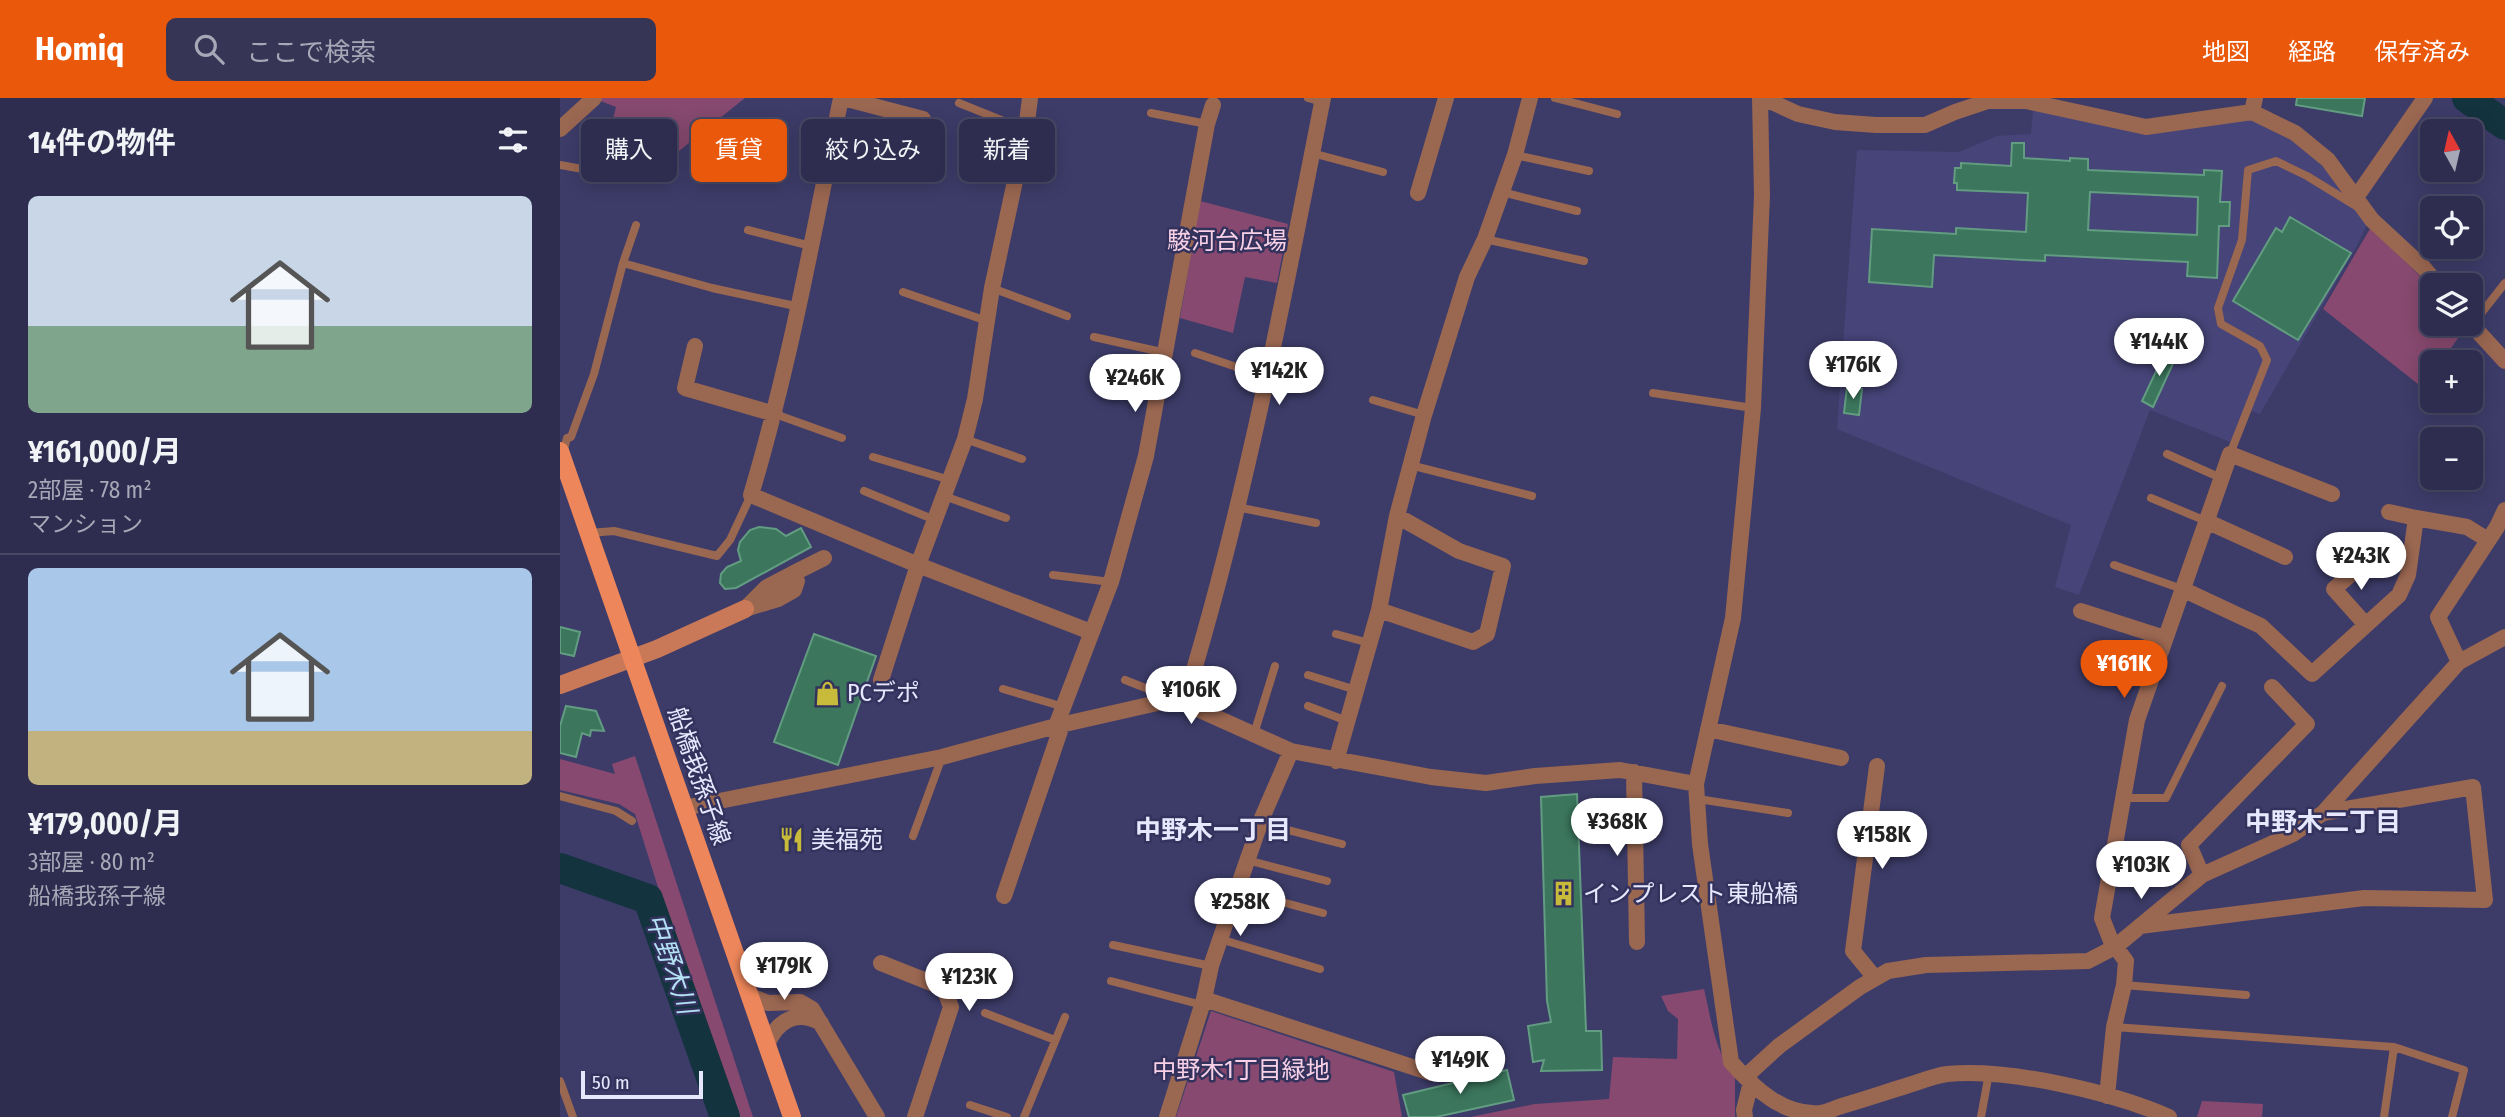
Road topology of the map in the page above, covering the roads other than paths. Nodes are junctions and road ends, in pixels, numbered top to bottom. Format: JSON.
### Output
{"nodes":[{"id":1,"x":594,"y":98,"type":"edge"},
{"id":2,"x":842,"y":98,"type":"edge"},
{"id":3,"x":1030,"y":98,"type":"edge"},
{"id":4,"x":1446,"y":98,"type":"edge"},
{"id":5,"x":1530,"y":98,"type":"edge"},
{"id":6,"x":1555,"y":98,"type":"edge"},
{"id":7,"x":1761,"y":98,"type":"edge"},
{"id":8,"x":2425,"y":98,"type":"edge"},
{"id":9,"x":1318,"y":99,"type":"edge"},
{"id":10,"x":2009,"y":99,"type":"edge"},
{"id":11,"x":959,"y":103,"type":"dead end"},
{"id":12,"x":1213,"y":104,"type":"dead end"},
{"id":13,"x":2253,"y":105,"type":"edge"},
{"id":14,"x":1151,"y":113,"type":"dead end"},
{"id":15,"x":1617,"y":114,"type":"dead end"},
{"id":16,"x":923,"y":119,"type":"dead end"},
{"id":17,"x":997,"y":119,"type":"edge"},
{"id":18,"x":1027,"y":119,"type":"edge"},
{"id":19,"x":1207,"y":124,"type":"junction"},
{"id":20,"x":560,"y":129,"type":"edge"},
{"id":21,"x":1312,"y":153,"type":"junction"},
{"id":22,"x":1516,"y":155,"type":"junction"},
{"id":23,"x":560,"y":165,"type":"edge"},
{"id":24,"x":581,"y":169,"type":"edge"},
{"id":25,"x":1589,"y":171,"type":"dead end"},
{"id":26,"x":1383,"y":172,"type":"dead end"},
{"id":27,"x":1015,"y":182,"type":"edge"},
{"id":28,"x":1501,"y":192,"type":"junction"},
{"id":29,"x":1418,"y":193,"type":"dead end"},
{"id":30,"x":2357,"y":197,"type":"junction"},
{"id":31,"x":1577,"y":211,"type":"dead end"},
{"id":32,"x":2368,"y":213,"type":"junction"},
{"id":33,"x":636,"y":225,"type":"dead end"},
{"id":34,"x":748,"y":230,"type":"dead end"},
{"id":35,"x":1485,"y":239,"type":"junction"},
{"id":36,"x":811,"y":246,"type":"junction"},
{"id":37,"x":1584,"y":261,"type":"dead end"},
{"id":38,"x":623,"y":263,"type":"junction"},
{"id":39,"x":2428,"y":273,"type":"edge"},
{"id":40,"x":2505,"y":283,"type":"edge"},
{"id":41,"x":992,"y":288,"type":"junction"},
{"id":42,"x":903,"y":292,"type":"dead end"},
{"id":43,"x":800,"y":307,"type":"junction"},
{"id":44,"x":2483,"y":310,"type":"edge"},
{"id":45,"x":1067,"y":316,"type":"dead end"},
{"id":46,"x":987,"y":321,"type":"junction"},
{"id":47,"x":2482,"y":336,"type":"edge"},
{"id":48,"x":1094,"y":337,"type":"dead end"},
{"id":49,"x":695,"y":346,"type":"dead end"},
{"id":50,"x":1166,"y":353,"type":"junction"},
{"id":51,"x":1195,"y":354,"type":"dead end"},
{"id":52,"x":2505,"y":361,"type":"edge"},
{"id":53,"x":1266,"y":377,"type":"junction"},
{"id":54,"x":1653,"y":393,"type":"dead end"},
{"id":55,"x":1373,"y":400,"type":"dead end"},
{"id":56,"x":1753,"y":408,"type":"junction"},
{"id":57,"x":775,"y":414,"type":"junction"},
{"id":58,"x":1424,"y":415,"type":"junction"},
{"id":59,"x":842,"y":439,"type":"dead end"},
{"id":60,"x":965,"y":439,"type":"junction"},
{"id":61,"x":2167,"y":454,"type":"dead end"},
{"id":62,"x":2230,"y":454,"type":"junction"},
{"id":63,"x":873,"y":457,"type":"dead end"},
{"id":64,"x":561,"y":458,"type":"edge"},
{"id":65,"x":1022,"y":459,"type":"dead end"},
{"id":66,"x":1410,"y":465,"type":"junction"},
{"id":67,"x":2221,"y":478,"type":"junction"},
{"id":68,"x":950,"y":480,"type":"junction"},
{"id":69,"x":864,"y":491,"type":"dead end"},
{"id":70,"x":2332,"y":494,"type":"dead end"},
{"id":71,"x":751,"y":495,"type":"junction"},
{"id":72,"x":944,"y":496,"type":"junction"},
{"id":73,"x":1532,"y":496,"type":"dead end"},
{"id":74,"x":2151,"y":498,"type":"dead end"},
{"id":75,"x":1237,"y":507,"type":"junction"},
{"id":76,"x":2505,"y":510,"type":"edge"},
{"id":77,"x":2389,"y":512,"type":"dead end"},
{"id":78,"x":1397,"y":516,"type":"junction"},
{"id":79,"x":1006,"y":518,"type":"dead end"},
{"id":80,"x":2416,"y":518,"type":"junction"},
{"id":81,"x":935,"y":520,"type":"junction"},
{"id":82,"x":2206,"y":521,"type":"junction"},
{"id":83,"x":1316,"y":523,"type":"dead end"},
{"id":84,"x":589,"y":533,"type":"junction"},
{"id":85,"x":2488,"y":540,"type":"junction"},
{"id":86,"x":2285,"y":557,"type":"dead end"},
{"id":87,"x":824,"y":558,"type":"dead end"},
{"id":88,"x":2367,"y":560,"type":"dead end"},
{"id":89,"x":918,"y":565,"type":"junction"},
{"id":90,"x":2114,"y":565,"type":"dead end"},
{"id":91,"x":1053,"y":575,"type":"dead end"},
{"id":92,"x":1111,"y":582,"type":"junction"},
{"id":93,"x":2182,"y":589,"type":"junction"},
{"id":94,"x":745,"y":609,"type":"joint"},
{"id":95,"x":1379,"y":610,"type":"junction"},
{"id":96,"x":2081,"y":611,"type":"dead end"},
{"id":97,"x":2365,"y":625,"type":"junction"},
{"id":98,"x":1091,"y":632,"type":"junction"},
{"id":99,"x":1336,"y":634,"type":"dead end"},
{"id":100,"x":2505,"y":637,"type":"edge"},
{"id":101,"x":2165,"y":638,"type":"junction"},
{"id":102,"x":1369,"y":643,"type":"junction"},
{"id":103,"x":631,"y":659,"type":"junction"},
{"id":104,"x":2459,"y":662,"type":"junction"},
{"id":105,"x":1275,"y":666,"type":"dead end"},
{"id":106,"x":1308,"y":675,"type":"dead end"},
{"id":107,"x":881,"y":680,"type":"dead end"},
{"id":108,"x":1125,"y":680,"type":"dead end"},
{"id":109,"x":560,"y":685,"type":"edge"},
{"id":110,"x":2222,"y":686,"type":"dead end"},
{"id":111,"x":2272,"y":687,"type":"dead end"},
{"id":112,"x":1003,"y":688,"type":"dead end"},
{"id":113,"x":1356,"y":690,"type":"junction"},
{"id":114,"x":1179,"y":701,"type":"junction"},
{"id":115,"x":1308,"y":706,"type":"dead end"},
{"id":116,"x":1064,"y":708,"type":"junction"},
{"id":117,"x":1347,"y":721,"type":"junction"},
{"id":118,"x":1059,"y":726,"type":"junction"},
{"id":119,"x":1709,"y":729,"type":"junction"},
{"id":120,"x":1254,"y":734,"type":"junction"},
{"id":121,"x":1292,"y":751,"type":"junction"},
{"id":122,"x":942,"y":758,"type":"junction"},
{"id":123,"x":1841,"y":758,"type":"dead end"},
{"id":124,"x":1336,"y":761,"type":"junction"},
{"id":125,"x":1877,"y":766,"type":"dead end"},
{"id":126,"x":1634,"y":772,"type":"junction"},
{"id":127,"x":1697,"y":791,"type":"junction"},
{"id":128,"x":560,"y":796,"type":"edge"},
{"id":129,"x":2123,"y":798,"type":"junction"},
{"id":130,"x":684,"y":807,"type":"junction"},
{"id":131,"x":1788,"y":813,"type":"dead end"},
{"id":132,"x":2323,"y":813,"type":"junction"},
{"id":133,"x":632,"y":821,"type":"dead end"},
{"id":134,"x":1261,"y":823,"type":"junction"},
{"id":135,"x":913,"y":836,"type":"dead end"},
{"id":136,"x":1342,"y":844,"type":"dead end"},
{"id":137,"x":1247,"y":860,"type":"junction"},
{"id":138,"x":2202,"y":875,"type":"junction"},
{"id":139,"x":1327,"y":881,"type":"dead end"},
{"id":140,"x":1237,"y":890,"type":"junction"},
{"id":141,"x":1003,"y":897,"type":"dead end"},
{"id":142,"x":1323,"y":913,"type":"dead end"},
{"id":143,"x":2140,"y":926,"type":"junction"},
{"id":144,"x":1220,"y":939,"type":"junction"},
{"id":145,"x":1637,"y":942,"type":"dead end"},
{"id":146,"x":1113,"y":945,"type":"dead end"},
{"id":147,"x":2115,"y":947,"type":"junction"},
{"id":148,"x":881,"y":963,"type":"dead end"},
{"id":149,"x":1211,"y":966,"type":"junction"},
{"id":150,"x":1320,"y":969,"type":"dead end"},
{"id":151,"x":1875,"y":978,"type":"junction"},
{"id":152,"x":1111,"y":981,"type":"dead end"},
{"id":153,"x":2124,"y":985,"type":"junction"},
{"id":154,"x":2246,"y":995,"type":"dead end"},
{"id":155,"x":750,"y":996,"type":"junction"},
{"id":156,"x":1203,"y":1002,"type":"junction"},
{"id":157,"x":985,"y":1013,"type":"dead end"},
{"id":158,"x":1065,"y":1017,"type":"dead end"},
{"id":159,"x":823,"y":1024,"type":"junction"},
{"id":160,"x":2114,"y":1027,"type":"junction"},
{"id":161,"x":1055,"y":1040,"type":"junction"},
{"id":162,"x":767,"y":1045,"type":"junction"},
{"id":163,"x":2394,"y":1047,"type":"junction"},
{"id":164,"x":1431,"y":1073,"type":"dead end"},
{"id":165,"x":1989,"y":1073,"type":"junction"},
{"id":166,"x":560,"y":1080,"type":"edge"},
{"id":167,"x":1748,"y":1080,"type":"junction"},
{"id":168,"x":2107,"y":1096,"type":"junction"},
{"id":169,"x":970,"y":1105,"type":"dead end"},
{"id":170,"x":1821,"y":1115,"type":"edge"},
{"id":171,"x":573,"y":1117,"type":"edge"},
{"id":172,"x":792,"y":1117,"type":"edge"},
{"id":173,"x":876,"y":1117,"type":"edge"},
{"id":174,"x":915,"y":1117,"type":"edge"},
{"id":175,"x":1007,"y":1117,"type":"edge"},
{"id":176,"x":1024,"y":1117,"type":"edge"},
{"id":177,"x":1167,"y":1117,"type":"edge"},
{"id":178,"x":1745,"y":1117,"type":"edge"},
{"id":179,"x":1981,"y":1117,"type":"edge"},
{"id":180,"x":2169,"y":1117,"type":"edge"},
{"id":181,"x":2384,"y":1117,"type":"edge"},
{"id":182,"x":2452,"y":1117,"type":"edge"}],
"edges":[{"from":1,"to":20,"type":"street"},
{"from":2,"to":16,"type":"street"},
{"from":2,"to":36,"type":"street"},
{"from":3,"to":18,"type":"street"},
{"from":4,"to":29,"type":"street"},
{"from":5,"to":22,"type":"street"},
{"from":6,"to":15,"type":"lane"},
{"from":7,"to":10,"type":"street"},
{"from":7,"to":56,"type":"street"},
{"from":8,"to":30,"type":"street"},
{"from":9,"to":21,"type":"street"},
{"from":10,"to":13,"type":"street"},
{"from":11,"to":17,"type":"lane"},
{"from":12,"to":19,"type":"street"},
{"from":13,"to":30,"type":"street"},
{"from":14,"to":19,"type":"lane"},
{"from":19,"to":50,"type":"street"},
{"from":21,"to":26,"type":"lane"},
{"from":21,"to":53,"type":"street"},
{"from":22,"to":25,"type":"lane"},
{"from":22,"to":28,"type":"street"},
{"from":23,"to":24,"type":"lane"},
{"from":27,"to":41,"type":"street"},
{"from":28,"to":31,"type":"lane"},
{"from":28,"to":35,"type":"street"},
{"from":30,"to":32,"type":"street"},
{"from":32,"to":39,"type":"street"},
{"from":32,"to":62,"type":"lane"},
{"from":33,"to":38,"type":"lane"},
{"from":34,"to":36,"type":"lane"},
{"from":35,"to":37,"type":"lane"},
{"from":35,"to":58,"type":"street"},
{"from":36,"to":43,"type":"street"},
{"from":38,"to":43,"type":"lane"},
{"from":38,"to":64,"type":"lane"},
{"from":40,"to":44,"type":"lane"},
{"from":41,"to":45,"type":"lane"},
{"from":41,"to":46,"type":"street"},
{"from":42,"to":46,"type":"lane"},
{"from":43,"to":57,"type":"street"},
{"from":46,"to":60,"type":"street"},
{"from":47,"to":52,"type":"street"},
{"from":48,"to":50,"type":"lane"},
{"from":49,"to":57,"type":"street"},
{"from":50,"to":92,"type":"street"},
{"from":51,"to":53,"type":"lane"},
{"from":53,"to":75,"type":"street"},
{"from":54,"to":56,"type":"lane"},
{"from":55,"to":58,"type":"lane"},
{"from":56,"to":119,"type":"street"},
{"from":57,"to":59,"type":"lane"},
{"from":57,"to":71,"type":"street"},
{"from":58,"to":66,"type":"street"},
{"from":60,"to":65,"type":"lane"},
{"from":60,"to":68,"type":"street"},
{"from":61,"to":67,"type":"lane"},
{"from":62,"to":67,"type":"street"},
{"from":62,"to":70,"type":"street"},
{"from":63,"to":68,"type":"lane"},
{"from":64,"to":84,"type":"main road","name":"船橋我孫子線"},
{"from":66,"to":73,"type":"lane"},
{"from":66,"to":78,"type":"street"},
{"from":67,"to":82,"type":"street"},
{"from":68,"to":72,"type":"street"},
{"from":69,"to":81,"type":"lane"},
{"from":71,"to":84,"type":"lane"},
{"from":71,"to":89,"type":"street"},
{"from":72,"to":79,"type":"lane"},
{"from":72,"to":81,"type":"street"},
{"from":74,"to":82,"type":"lane"},
{"from":75,"to":83,"type":"lane"},
{"from":75,"to":114,"type":"street"},
{"from":76,"to":85,"type":"street"},
{"from":77,"to":80,"type":"street"},
{"from":78,"to":95,"type":"street"},
{"from":78,"to":95,"type":"street"},
{"from":80,"to":85,"type":"street"},
{"from":80,"to":97,"type":"street"},
{"from":81,"to":89,"type":"street"},
{"from":82,"to":86,"type":"street"},
{"from":82,"to":93,"type":"street"},
{"from":84,"to":103,"type":"main road","name":"船橋我孫子線"},
{"from":85,"to":104,"type":"street"},
{"from":87,"to":94,"type":"street"},
{"from":88,"to":97,"type":"street"},
{"from":89,"to":98,"type":"street"},
{"from":89,"to":107,"type":"street"},
{"from":90,"to":93,"type":"lane"},
{"from":91,"to":92,"type":"lane"},
{"from":92,"to":98,"type":"street"},
{"from":93,"to":97,"type":"street"},
{"from":93,"to":101,"type":"street"},
{"from":94,"to":103,"type":"street"},
{"from":95,"to":102,"type":"street"},
{"from":96,"to":101,"type":"street"},
{"from":98,"to":116,"type":"street"},
{"from":99,"to":102,"type":"lane"},
{"from":100,"to":104,"type":"street"},
{"from":101,"to":129,"type":"street"},
{"from":102,"to":113,"type":"street"},
{"from":103,"to":109,"type":"street"},
{"from":103,"to":130,"type":"main road","name":"船橋我孫子線"},
{"from":104,"to":132,"type":"street"},
{"from":105,"to":120,"type":"lane"},
{"from":106,"to":113,"type":"lane"},
{"from":108,"to":114,"type":"lane"},
{"from":110,"to":129,"type":"lane"},
{"from":111,"to":138,"type":"street"},
{"from":112,"to":116,"type":"lane"},
{"from":113,"to":117,"type":"street"},
{"from":114,"to":118,"type":"street"},
{"from":114,"to":120,"type":"street"},
{"from":115,"to":117,"type":"lane"},
{"from":116,"to":118,"type":"street"},
{"from":117,"to":124,"type":"street"},
{"from":118,"to":122,"type":"street"},
{"from":118,"to":141,"type":"street"},
{"from":119,"to":123,"type":"street"},
{"from":119,"to":127,"type":"street"},
{"from":120,"to":121,"type":"street"},
{"from":121,"to":124,"type":"street"},
{"from":121,"to":134,"type":"street"},
{"from":122,"to":130,"type":"street"},
{"from":122,"to":135,"type":"lane"},
{"from":124,"to":126,"type":"street"},
{"from":125,"to":151,"type":"street"},
{"from":126,"to":127,"type":"street"},
{"from":126,"to":145,"type":"street"},
{"from":127,"to":131,"type":"lane"},
{"from":127,"to":167,"type":"street"},
{"from":128,"to":133,"type":"lane"},
{"from":129,"to":147,"type":"street"},
{"from":130,"to":155,"type":"main road","name":"船橋我孫子線"},
{"from":132,"to":138,"type":"street"},
{"from":132,"to":143,"type":"street"},
{"from":134,"to":136,"type":"lane"},
{"from":134,"to":137,"type":"street"},
{"from":137,"to":139,"type":"lane"},
{"from":137,"to":140,"type":"street"},
{"from":138,"to":143,"type":"street"},
{"from":140,"to":142,"type":"lane"},
{"from":140,"to":144,"type":"street"},
{"from":143,"to":147,"type":"street"},
{"from":144,"to":149,"type":"street"},
{"from":144,"to":150,"type":"lane"},
{"from":146,"to":149,"type":"lane"},
{"from":147,"to":151,"type":"street"},
{"from":147,"to":153,"type":"street"},
{"from":148,"to":174,"type":"street"},
{"from":149,"to":156,"type":"street"},
{"from":151,"to":167,"type":"street"},
{"from":152,"to":156,"type":"lane"},
{"from":153,"to":154,"type":"lane"},
{"from":153,"to":160,"type":"street"},
{"from":155,"to":159,"type":"street"},
{"from":155,"to":162,"type":"main road","name":"船橋我孫子線"},
{"from":156,"to":164,"type":"street"},
{"from":156,"to":177,"type":"street"},
{"from":157,"to":161,"type":"lane"},
{"from":158,"to":161,"type":"lane"},
{"from":159,"to":162,"type":"street"},
{"from":159,"to":173,"type":"street"},
{"from":160,"to":163,"type":"lane"},
{"from":160,"to":168,"type":"street"},
{"from":161,"to":176,"type":"lane"},
{"from":162,"to":172,"type":"main road","name":"船橋我孫子線"},
{"from":163,"to":181,"type":"lane"},
{"from":163,"to":182,"type":"lane"},
{"from":165,"to":168,"type":"street"},
{"from":165,"to":170,"type":"street"},
{"from":165,"to":179,"type":"lane"},
{"from":166,"to":171,"type":"lane"},
{"from":167,"to":170,"type":"street"},
{"from":167,"to":178,"type":"street"},
{"from":168,"to":180,"type":"street"},
{"from":169,"to":175,"type":"lane"}]}
